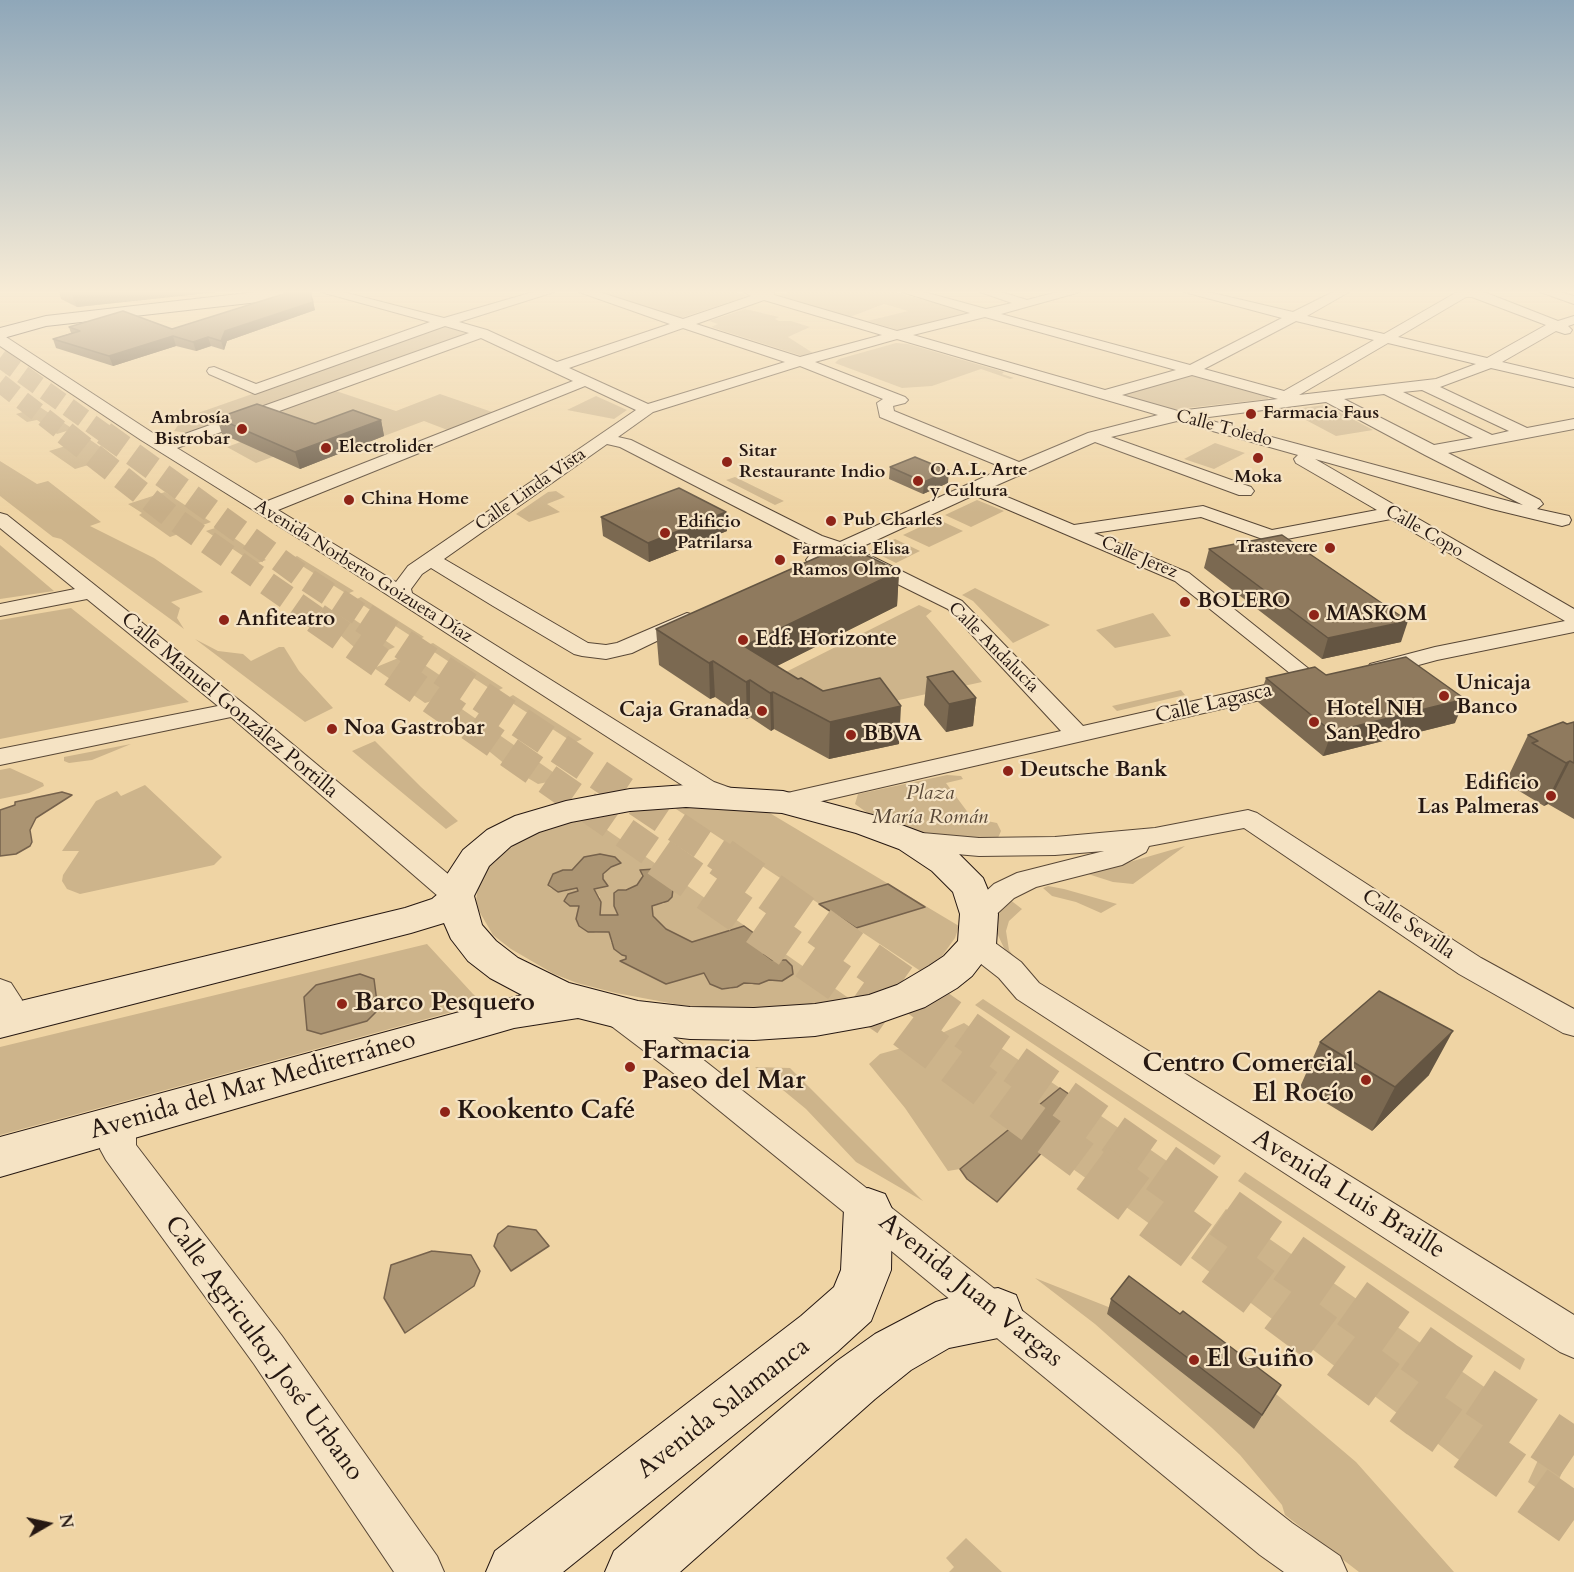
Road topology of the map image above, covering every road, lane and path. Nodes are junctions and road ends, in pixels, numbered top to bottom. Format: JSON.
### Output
{"nodes":[{"id":1,"x":46,"y":365,"type":"edge"},
{"id":2,"x":322,"y":365,"type":"edge"},
{"id":3,"x":392,"y":365,"type":"edge"},
{"id":4,"x":553,"y":365,"type":"edge"},
{"id":5,"x":562,"y":365,"type":"edge"},
{"id":6,"x":788,"y":365,"type":"edge"},
{"id":7,"x":808,"y":365,"type":"edge"},
{"id":8,"x":1006,"y":365,"type":"edge"},
{"id":9,"x":1178,"y":365,"type":"edge"},
{"id":10,"x":1199,"y":365,"type":"edge"},
{"id":11,"x":1344,"y":365,"type":"edge"},
{"id":12,"x":1483,"y":365,"type":"edge"},
{"id":13,"x":1498,"y":365,"type":"edge"},
{"id":14,"x":557,"y":367,"type":"junction"},
{"id":15,"x":1192,"y":369,"type":"junction"},
{"id":16,"x":1566,"y":369,"type":"dead end"},
{"id":17,"x":214,"y":370,"type":"dead end"},
{"id":18,"x":1551,"y":378,"type":"junction"},
{"id":19,"x":586,"y":381,"type":"junction"},
{"id":20,"x":1574,"y":384,"type":"edge"},
{"id":21,"x":1424,"y":385,"type":"junction"},
{"id":22,"x":1387,"y":390,"type":"junction"},
{"id":23,"x":1106,"y":395,"type":"junction"},
{"id":24,"x":1328,"y":397,"type":"junction"},
{"id":25,"x":1294,"y":398,"type":"junction"},
{"id":26,"x":647,"y":409,"type":"junction"},
{"id":27,"x":1177,"y":416,"type":"junction"},
{"id":28,"x":1574,"y":424,"type":"edge"},
{"id":29,"x":1526,"y":433,"type":"junction"},
{"id":30,"x":1094,"y":436,"type":"junction"},
{"id":31,"x":604,"y":439,"type":"junction"},
{"id":32,"x":1490,"y":440,"type":"junction"},
{"id":33,"x":1276,"y":443,"type":"junction"},
{"id":34,"x":164,"y":447,"type":"junction"},
{"id":35,"x":1431,"y":451,"type":"junction"},
{"id":36,"x":1019,"y":468,"type":"junction"},
{"id":37,"x":974,"y":489,"type":"junction"},
{"id":38,"x":1245,"y":491,"type":"dead end"},
{"id":39,"x":1574,"y":505,"type":"edge"},
{"id":40,"x":264,"y":509,"type":"junction"},
{"id":41,"x":1393,"y":513,"type":"junction"},
{"id":42,"x":0,"y":519,"type":"edge"},
{"id":43,"x":1568,"y":523,"type":"edge"},
{"id":44,"x":1073,"y":530,"type":"junction"},
{"id":45,"x":842,"y":549,"type":"junction"},
{"id":46,"x":345,"y":559,"type":"junction"},
{"id":47,"x":423,"y":564,"type":"junction"},
{"id":48,"x":798,"y":568,"type":"edge"},
{"id":49,"x":91,"y":592,"type":"junction"},
{"id":50,"x":403,"y":598,"type":"junction"},
{"id":51,"x":0,"y":610,"type":"edge"},
{"id":52,"x":700,"y":613,"type":"edge"},
{"id":53,"x":1574,"y":618,"type":"edge"},
{"id":54,"x":1574,"y":626,"type":"edge"},
{"id":55,"x":1357,"y":673,"type":"edge"},
{"id":56,"x":1324,"y":679,"type":"joint"},
{"id":57,"x":236,"y":709,"type":"junction"},
{"id":58,"x":1078,"y":735,"type":"junction"},
{"id":59,"x":0,"y":757,"type":"edge"},
{"id":60,"x":854,"y":786,"type":"junction"},
{"id":61,"x":730,"y":797,"type":"junction"},
{"id":62,"x":783,"y":802,"type":"junction"},
{"id":63,"x":868,"y":825,"type":"junction"},
{"id":64,"x":1155,"y":837,"type":"junction"},
{"id":65,"x":911,"y":841,"type":"junction"},
{"id":66,"x":457,"y":897,"type":"junction"},
{"id":67,"x":978,"y":930,"type":"junction"},
{"id":68,"x":596,"y":1007,"type":"junction"},
{"id":69,"x":1,"y":1012,"type":"edge"},
{"id":70,"x":1574,"y":1024,"type":"edge"},
{"id":71,"x":119,"y":1123,"type":"junction"},
{"id":72,"x":0,"y":1157,"type":"edge"},
{"id":73,"x":868,"y":1209,"type":"junction"},
{"id":74,"x":998,"y":1313,"type":"junction"},
{"id":75,"x":1574,"y":1338,"type":"edge"},
{"id":76,"x":421,"y":1572,"type":"edge"},
{"id":77,"x":516,"y":1572,"type":"edge"},
{"id":78,"x":635,"y":1572,"type":"edge"},
{"id":79,"x":1324,"y":1572,"type":"edge"}],
"edges":[{"from":1,"to":34,"type":"street","name":"Avenida Norberto Goizueta Díaz"},
{"from":2,"to":17,"type":"street"},
{"from":3,"to":34,"type":"street"},
{"from":4,"to":14,"type":"street"},
{"from":5,"to":14,"type":"street"},
{"from":6,"to":26,"type":"street","name":"Calle Linda Vista"},
{"from":7,"to":36,"type":"street"},
{"from":8,"to":23,"type":"street","name":"Calle Toledo"},
{"from":9,"to":15,"type":"street"},
{"from":10,"to":15,"type":"street"},
{"from":11,"to":25,"type":"street"},
{"from":12,"to":21,"type":"street"},
{"from":13,"to":18,"type":"street"},
{"from":14,"to":19,"type":"street"},
{"from":15,"to":23,"type":"street"},
{"from":15,"to":25,"type":"street"},
{"from":16,"to":18,"type":"street"},
{"from":18,"to":20,"type":"street"},
{"from":19,"to":26,"type":"street"},
{"from":19,"to":40,"type":"street"},
{"from":21,"to":22,"type":"street"},
{"from":21,"to":29,"type":"street"},
{"from":22,"to":24,"type":"street"},
{"from":22,"to":32,"type":"street"},
{"from":23,"to":27,"type":"street","name":"Calle Toledo"},
{"from":24,"to":25,"type":"street"},
{"from":24,"to":35,"type":"street"},
{"from":25,"to":27,"type":"street"},
{"from":26,"to":31,"type":"street","name":"Calle Linda Vista"},
{"from":27,"to":30,"type":"street"},
{"from":27,"to":33,"type":"street","name":"Calle Toledo"},
{"from":28,"to":29,"type":"street"},
{"from":29,"to":32,"type":"street"},
{"from":30,"to":36,"type":"street"},
{"from":30,"to":38,"type":"street"},
{"from":31,"to":45,"type":"street","name":"Calle Andalucía"},
{"from":31,"to":47,"type":"street","name":"Calle Linda Vista"},
{"from":32,"to":35,"type":"street"},
{"from":33,"to":41,"type":"street","name":"Calle Copo"},
{"from":33,"to":43,"type":"street","name":"Calle Toledo"},
{"from":34,"to":40,"type":"street","name":"Avenida Norberto Goizueta Díaz"},
{"from":35,"to":43,"type":"street"},
{"from":36,"to":37,"type":"street"},
{"from":37,"to":44,"type":"street","name":"Calle Jerez"},
{"from":37,"to":45,"type":"street"},
{"from":39,"to":43,"type":"street"},
{"from":40,"to":46,"type":"street","name":"Avenida Norberto Goizueta Díaz"},
{"from":41,"to":44,"type":"street"},
{"from":41,"to":53,"type":"street","name":"Calle Copo"},
{"from":42,"to":49,"type":"street","name":"Calle Manuel González Portilla"},
{"from":44,"to":56,"type":"street","name":"Calle Jerez"},
{"from":45,"to":48,"type":"street"},
{"from":45,"to":58,"type":"street","name":"Calle Andalucía"},
{"from":46,"to":47,"type":"street","name":"Calle Linda Vista"},
{"from":46,"to":50,"type":"street","name":"Avenida Norberto Goizueta Díaz"},
{"from":47,"to":50,"type":"street","name":"Calle Linda Vista"},
{"from":47,"to":52,"type":"street"},
{"from":49,"to":51,"type":"street"},
{"from":49,"to":57,"type":"street","name":"Calle Manuel González Portilla"},
{"from":50,"to":61,"type":"street","name":"Avenida Norberto Goizueta Díaz"},
{"from":54,"to":55,"type":"street"},
{"from":56,"to":58,"type":"street","name":"Calle Lagasca"},
{"from":57,"to":59,"type":"street"},
{"from":57,"to":66,"type":"street","name":"Calle Manuel González Portilla"},
{"from":58,"to":60,"type":"street","name":"Calle Lagasca"},
{"from":60,"to":62,"type":"street","name":"Calle Lagasca"},
{"from":60,"to":63,"type":"street"},
{"from":61,"to":62,"type":"street"},
{"from":61,"to":66,"type":"street"},
{"from":62,"to":63,"type":"street"},
{"from":63,"to":65,"type":"street"},
{"from":64,"to":65,"type":"street"},
{"from":64,"to":67,"type":"street"},
{"from":64,"to":70,"type":"street","name":"Calle Sevilla"},
{"from":65,"to":67,"type":"street"},
{"from":66,"to":68,"type":"street"},
{"from":66,"to":69,"type":"street"},
{"from":67,"to":68,"type":"street"},
{"from":67,"to":75,"type":"street","name":"Avenida Luis Braille"},
{"from":68,"to":71,"type":"street","name":"Avenida del Mar Mediterráneo"},
{"from":68,"to":73,"type":"street","name":"Avenida Juan Vargas"},
{"from":71,"to":72,"type":"street","name":"Avenida del Mar Mediterráneo"},
{"from":71,"to":76,"type":"street","name":"Calle Agricultor José Urbano"},
{"from":73,"to":74,"type":"street","name":"Avenida Juan Vargas"},
{"from":73,"to":77,"type":"street","name":"Avenida Salamanca"},
{"from":74,"to":78,"type":"street"},
{"from":74,"to":79,"type":"street","name":"Avenida Juan Vargas"}]}
